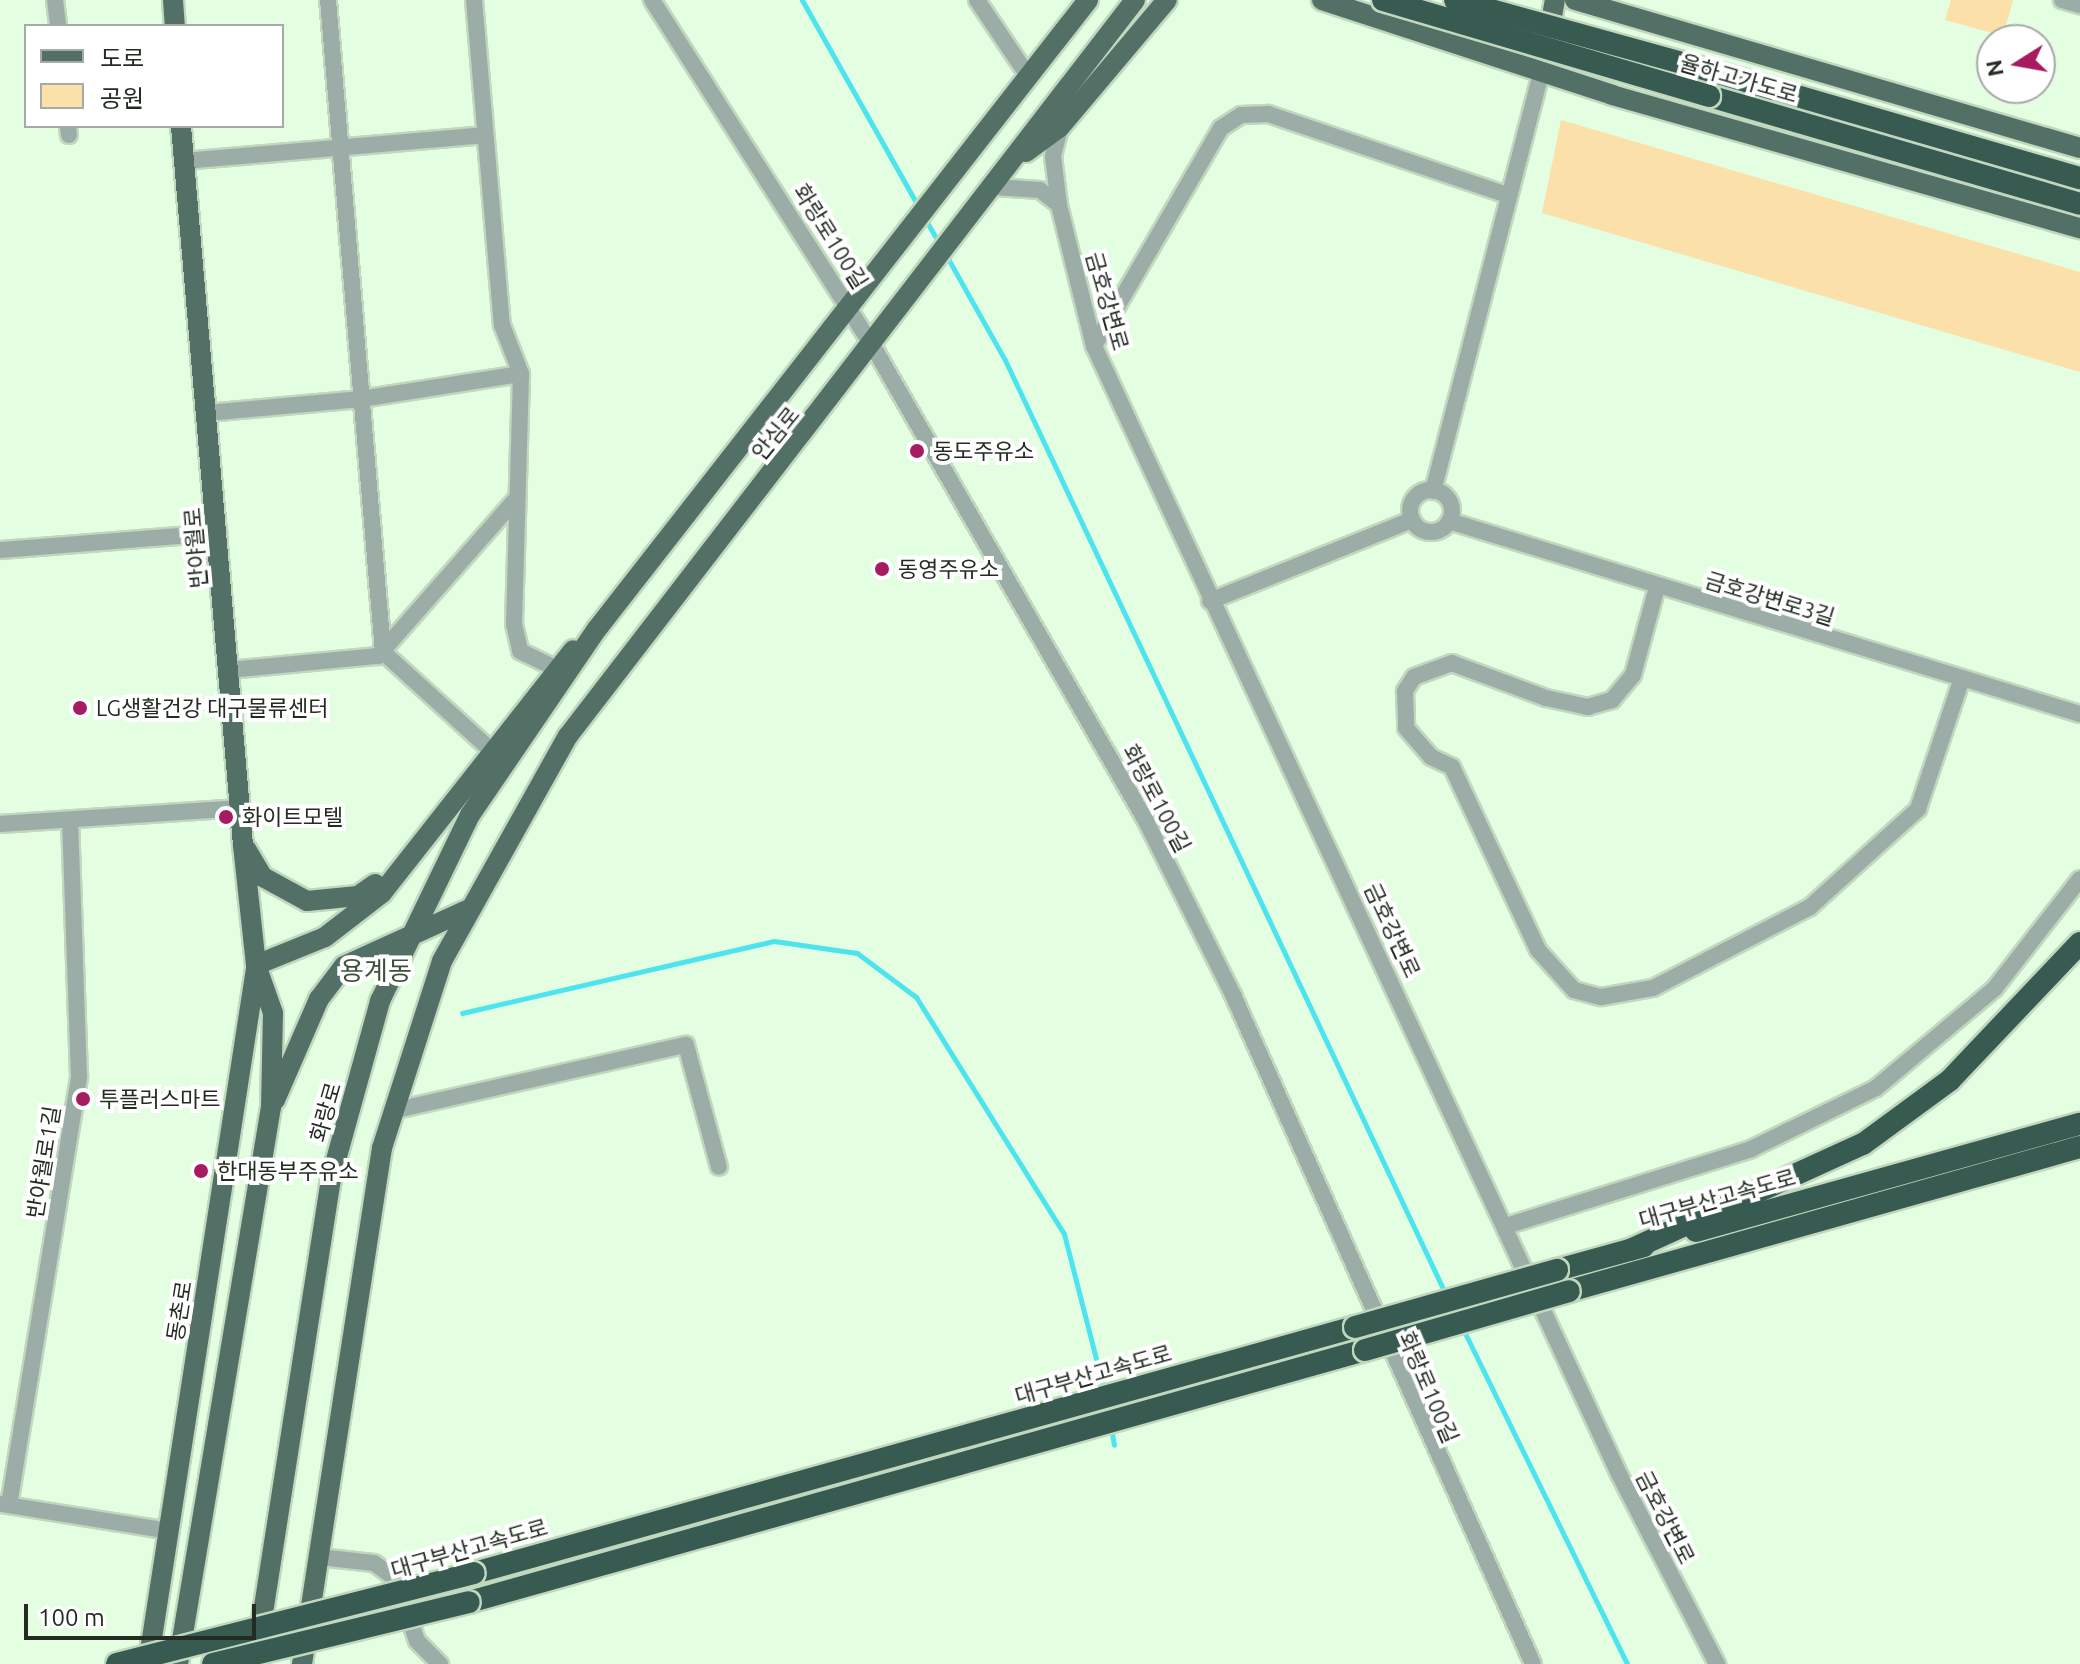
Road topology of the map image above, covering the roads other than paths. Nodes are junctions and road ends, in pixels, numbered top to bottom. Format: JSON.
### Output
{"nodes":[{"id":1,"x":55,"y":0,"type":"edge"},
{"id":2,"x":173,"y":0,"type":"edge"},
{"id":3,"x":328,"y":0,"type":"edge"},
{"id":4,"x":474,"y":0,"type":"edge"},
{"id":5,"x":652,"y":0,"type":"edge"},
{"id":6,"x":977,"y":0,"type":"edge"},
{"id":7,"x":1088,"y":0,"type":"edge"},
{"id":8,"x":1135,"y":0,"type":"edge"},
{"id":9,"x":1167,"y":0,"type":"edge"},
{"id":10,"x":1322,"y":0,"type":"edge"},
{"id":11,"x":1383,"y":0,"type":"edge"},
{"id":12,"x":1455,"y":0,"type":"edge"},
{"id":13,"x":1555,"y":0,"type":"edge"},
{"id":14,"x":1575,"y":0,"type":"edge"},
{"id":15,"x":2062,"y":0,"type":"edge"},
{"id":16,"x":2080,"y":5,"type":"edge"},
{"id":17,"x":58,"y":24,"type":"edge"},
{"id":18,"x":175,"y":24,"type":"edge"},
{"id":19,"x":1541,"y":72,"type":"junction"},
{"id":20,"x":1028,"y":76,"type":"junction"},
{"id":21,"x":1060,"y":127,"type":"junction"},
{"id":22,"x":181,"y":128,"type":"edge"},
{"id":23,"x":484,"y":135,"type":"junction"},
{"id":24,"x":2080,"y":148,"type":"edge"},
{"id":25,"x":341,"y":149,"type":"junction"},
{"id":26,"x":183,"y":161,"type":"junction"},
{"id":27,"x":1010,"y":164,"type":"junction"},
{"id":28,"x":2080,"y":178,"type":"edge"},
{"id":29,"x":994,"y":187,"type":"junction"},
{"id":30,"x":1505,"y":194,"type":"junction"},
{"id":31,"x":2080,"y":204,"type":"edge"},
{"id":32,"x":1059,"y":205,"type":"junction"},
{"id":33,"x":2080,"y":228,"type":"edge"},
{"id":34,"x":846,"y":302,"type":"junction"},
{"id":35,"x":1094,"y":346,"type":"junction"},
{"id":36,"x":874,"y":348,"type":"junction"},
{"id":37,"x":521,"y":374,"type":"junction"},
{"id":38,"x":361,"y":399,"type":"junction"},
{"id":39,"x":207,"y":413,"type":"junction"},
{"id":40,"x":1433,"y":491,"type":"junction"},
{"id":41,"x":514,"y":501,"type":"junction"},
{"id":42,"x":1412,"y":520,"type":"junction"},
{"id":43,"x":1449,"y":521,"type":"junction"},
{"id":44,"x":218,"y":533,"type":"junction"},
{"id":45,"x":0,"y":550,"type":"edge"},
{"id":46,"x":1657,"y":587,"type":"junction"},
{"id":47,"x":1210,"y":601,"type":"junction"},
{"id":48,"x":597,"y":629,"type":"junction"},
{"id":49,"x":383,"y":652,"type":"junction"},
{"id":50,"x":553,"y":667,"type":"junction"},
{"id":51,"x":229,"y":670,"type":"junction"},
{"id":52,"x":1962,"y":678,"type":"junction"},
{"id":53,"x":2074,"y":712,"type":"edge"},
{"id":54,"x":2080,"y":724,"type":"edge"},
{"id":55,"x":495,"y":754,"type":"junction"},
{"id":56,"x":240,"y":808,"type":"junction"},
{"id":57,"x":70,"y":823,"type":"junction"},
{"id":58,"x":0,"y":824,"type":"edge"},
{"id":59,"x":243,"y":845,"type":"junction"},
{"id":60,"x":411,"y":859,"type":"junction"},
{"id":61,"x":2080,"y":879,"type":"edge"},
{"id":62,"x":472,"y":908,"type":"junction"},
{"id":63,"x":413,"y":932,"type":"junction"},
{"id":64,"x":2080,"y":943,"type":"edge"},
{"id":65,"x":256,"y":965,"type":"junction"},
{"id":66,"x":271,"y":1107,"type":"junction"},
{"id":67,"x":392,"y":1111,"type":"junction"},
{"id":68,"x":2080,"y":1124,"type":"edge"},
{"id":69,"x":2080,"y":1147,"type":"edge"},
{"id":70,"x":2080,"y":1157,"type":"edge"},
{"id":71,"x":719,"y":1167,"type":"dead end"},
{"id":72,"x":1903,"y":1194,"type":"junction"},
{"id":73,"x":1506,"y":1226,"type":"junction"},
{"id":74,"x":1630,"y":1250,"type":"junction"},
{"id":75,"x":1069,"y":1420,"type":"junction"},
{"id":76,"x":5,"y":1504,"type":"edge"},
{"id":77,"x":169,"y":1531,"type":"junction"},
{"id":78,"x":319,"y":1557,"type":"junction"},
{"id":79,"x":117,"y":1664,"type":"edge"},
{"id":80,"x":148,"y":1664,"type":"edge"},
{"id":81,"x":178,"y":1664,"type":"edge"},
{"id":82,"x":213,"y":1664,"type":"edge"},
{"id":83,"x":255,"y":1664,"type":"edge"},
{"id":84,"x":302,"y":1664,"type":"edge"},
{"id":85,"x":440,"y":1664,"type":"edge"},
{"id":86,"x":1533,"y":1664,"type":"edge"},
{"id":87,"x":1717,"y":1664,"type":"edge"}],
"edges":[{"from":1,"to":17,"type":"street"},
{"from":2,"to":18,"type":"main road"},
{"from":3,"to":25,"type":"street"},
{"from":4,"to":23,"type":"street"},
{"from":5,"to":34,"type":"street","name":"화랑로100길"},
{"from":6,"to":20,"type":"street"},
{"from":7,"to":20,"type":"main road","name":"안심로"},
{"from":8,"to":27,"type":"main road","name":"안심로"},
{"from":9,"to":21,"type":"main road"},
{"from":10,"to":19,"type":"main road"},
{"from":11,"to":31,"type":"highway","name":"율하고가도로","bridge":true},
{"from":12,"to":28,"type":"highway","name":"율하고가도로","bridge":true},
{"from":13,"to":19,"type":"main road"},
{"from":14,"to":24,"type":"main road"},
{"from":15,"to":16,"type":"street"},
{"from":19,"to":30,"type":"street"},
{"from":19,"to":33,"type":"main road"},
{"from":20,"to":34,"type":"main road","name":"안심로"},
{"from":21,"to":27,"type":"main road"},
{"from":21,"to":32,"type":"street","name":"금호강변로"},
{"from":22,"to":26,"type":"main road","name":"반야월로"},
{"from":23,"to":25,"type":"street"},
{"from":23,"to":37,"type":"street"},
{"from":25,"to":26,"type":"street"},
{"from":25,"to":38,"type":"street"},
{"from":26,"to":39,"type":"main road","name":"반야월로"},
{"from":27,"to":29,"type":"main road","name":"안심로"},
{"from":29,"to":32,"type":"street"},
{"from":29,"to":36,"type":"main road","name":"안심로"},
{"from":30,"to":35,"type":"street"},
{"from":30,"to":40,"type":"street"},
{"from":32,"to":35,"type":"street","name":"금호강변로"},
{"from":34,"to":36,"type":"street","name":"화랑로100길"},
{"from":34,"to":48,"type":"main road","name":"안심로"},
{"from":35,"to":47,"type":"street","name":"금호강변로"},
{"from":36,"to":62,"type":"main road","name":"안심로"},
{"from":36,"to":86,"type":"street","name":"화랑로100길"},
{"from":37,"to":38,"type":"street"},
{"from":37,"to":41,"type":"street"},
{"from":38,"to":39,"type":"street"},
{"from":38,"to":49,"type":"street"},
{"from":39,"to":44,"type":"main road","name":"반야월로"},
{"from":40,"to":42,"type":"street"},
{"from":40,"to":43,"type":"street"},
{"from":41,"to":49,"type":"street"},
{"from":41,"to":50,"type":"street"},
{"from":42,"to":43,"type":"street"},
{"from":42,"to":47,"type":"street"},
{"from":43,"to":46,"type":"street","name":"금호강변로3길"},
{"from":44,"to":45,"type":"street"},
{"from":44,"to":51,"type":"main road","name":"반야월로"},
{"from":46,"to":52,"type":"street","name":"금호강변로3길"},
{"from":46,"to":52,"type":"street"},
{"from":47,"to":73,"type":"street","name":"금호강변로"},
{"from":48,"to":50,"type":"main road"},
{"from":48,"to":63,"type":"main road","name":"화랑로"},
{"from":49,"to":51,"type":"street"},
{"from":49,"to":55,"type":"street"},
{"from":50,"to":55,"type":"main road"},
{"from":51,"to":56,"type":"main road","name":"반야월로"},
{"from":52,"to":53,"type":"street","name":"금호강변로3길"},
{"from":53,"to":54,"type":"street"},
{"from":55,"to":60,"type":"main road"},
{"from":56,"to":57,"type":"street"},
{"from":56,"to":59,"type":"main road","name":"반야월로"},
{"from":57,"to":58,"type":"street"},
{"from":57,"to":76,"type":"street","name":"반야월로1길"},
{"from":59,"to":60,"type":"main road"},
{"from":59,"to":65,"type":"main road","name":"반야월로"},
{"from":60,"to":65,"type":"main road"},
{"from":61,"to":73,"type":"street"},
{"from":62,"to":63,"type":"main road"},
{"from":62,"to":67,"type":"main road"},
{"from":63,"to":66,"type":"main road"},
{"from":63,"to":83,"type":"main road","name":"화랑로"},
{"from":64,"to":74,"type":"highway"},
{"from":65,"to":66,"type":"main road"},
{"from":65,"to":77,"type":"main road","name":"동촌로"},
{"from":66,"to":81,"type":"main road"},
{"from":67,"to":71,"type":"street"},
{"from":67,"to":78,"type":"main road"},
{"from":68,"to":74,"type":"highway","name":"대구부산고속도로"},
{"from":69,"to":72,"type":"highway","name":"대구부산고속도로"},
{"from":70,"to":72,"type":"highway"},
{"from":72,"to":75,"type":"highway","name":"대구부산고속도로","bridge":true},
{"from":73,"to":87,"type":"street","name":"금호강변로"},
{"from":74,"to":75,"type":"highway","name":"대구부산고속도로","bridge":true},
{"from":75,"to":79,"type":"highway","name":"대구부산고속도로","bridge":true},
{"from":75,"to":82,"type":"highway","name":"대구부산고속도로","bridge":true},
{"from":76,"to":77,"type":"street","name":"반야월로1길"},
{"from":77,"to":80,"type":"main road","name":"동촌로"},
{"from":78,"to":84,"type":"main road"},
{"from":78,"to":85,"type":"street"}]}
